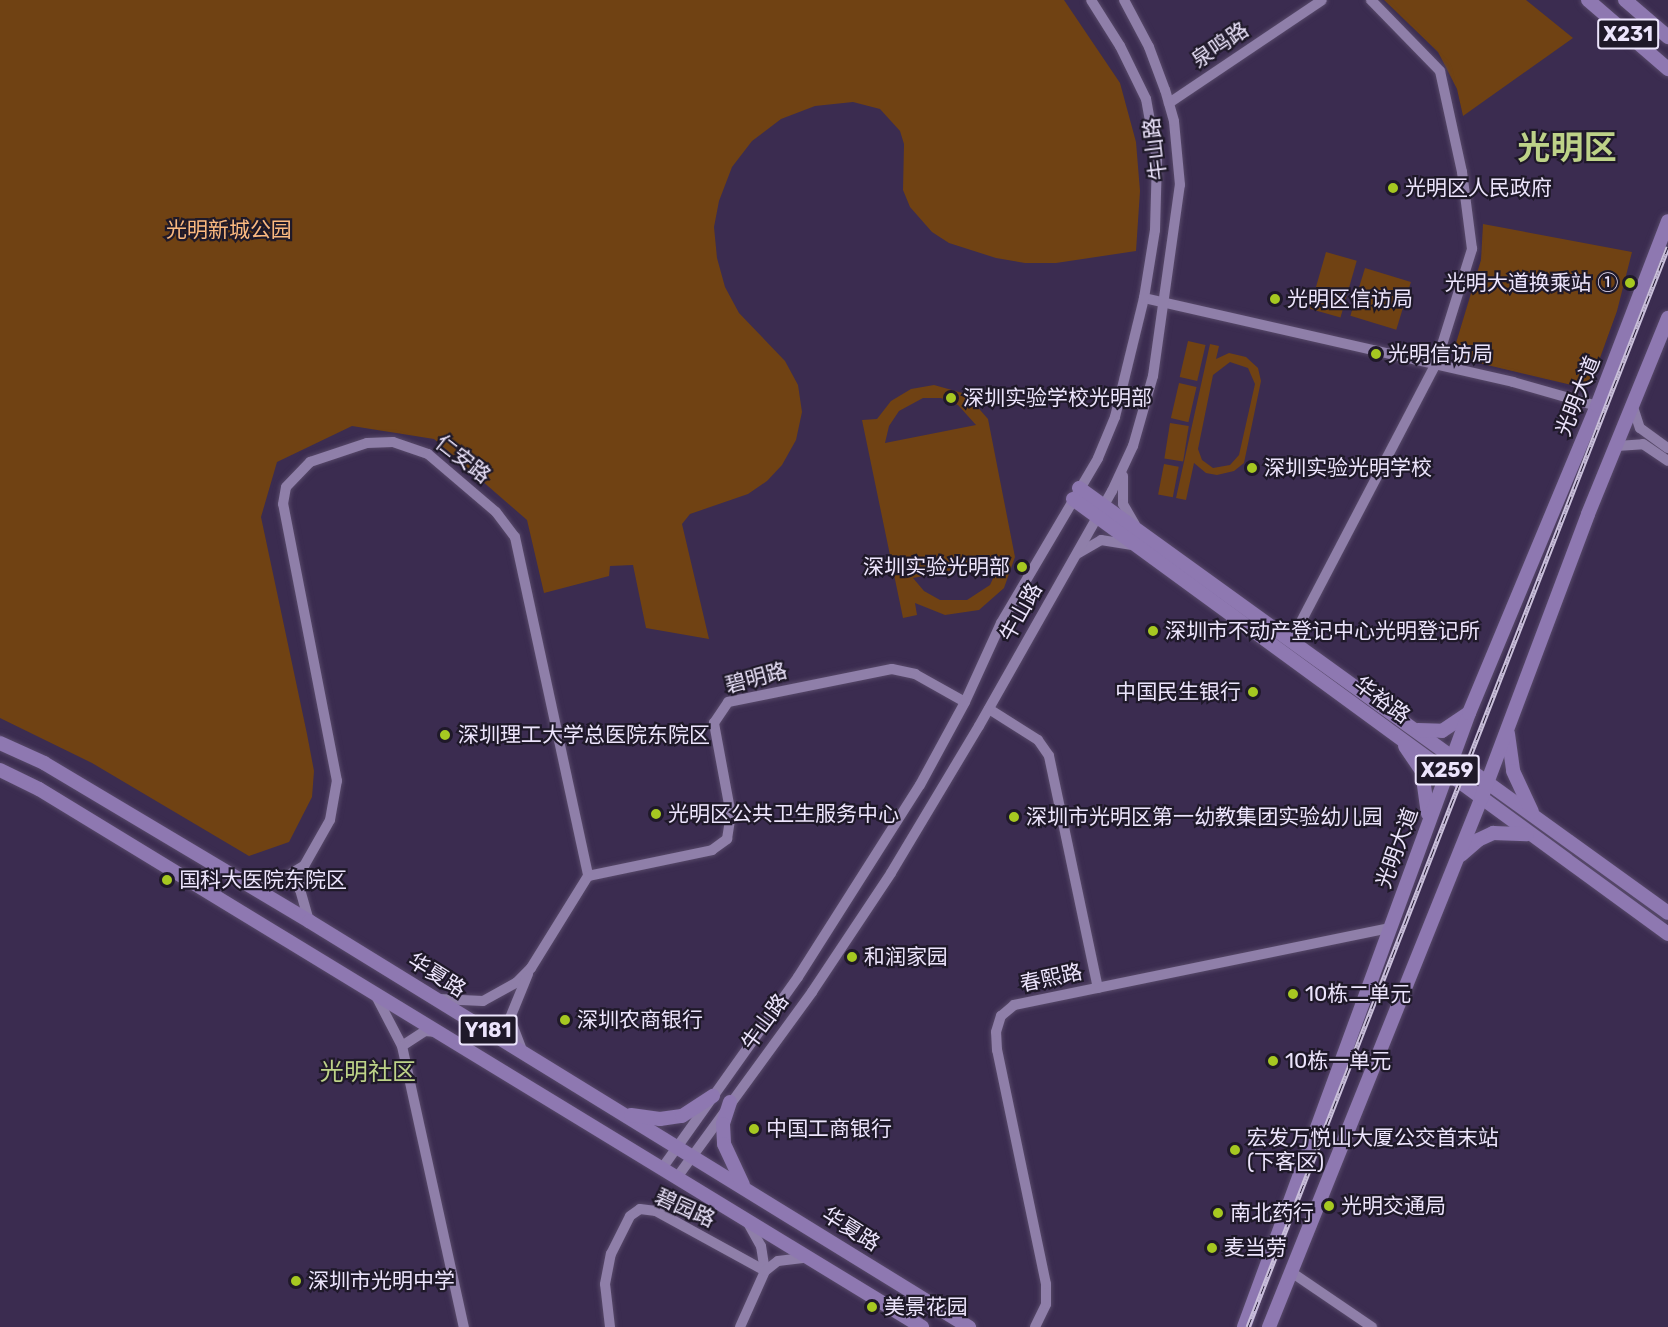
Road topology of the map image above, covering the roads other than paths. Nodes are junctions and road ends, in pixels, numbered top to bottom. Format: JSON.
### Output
{"nodes":[{"id":1,"x":1090,"y":0,"type":"edge"},
{"id":2,"x":1124,"y":0,"type":"edge"},
{"id":3,"x":1322,"y":0,"type":"edge"},
{"id":4,"x":1371,"y":0,"type":"edge"},
{"id":5,"x":1588,"y":0,"type":"edge"},
{"id":6,"x":1625,"y":0,"type":"edge"},
{"id":7,"x":1668,"y":37,"type":"edge"},
{"id":8,"x":1668,"y":69,"type":"edge"},
{"id":9,"x":1169,"y":103,"type":"junction"},
{"id":10,"x":1668,"y":221,"type":"edge"},
{"id":11,"x":1144,"y":298,"type":"junction"},
{"id":12,"x":1165,"y":303,"type":"junction"},
{"id":13,"x":1668,"y":318,"type":"edge"},
{"id":14,"x":1436,"y":364,"type":"junction"},
{"id":15,"x":1597,"y":406,"type":"junction"},
{"id":16,"x":1633,"y":407,"type":"junction"},
{"id":17,"x":1617,"y":446,"type":"junction"},
{"id":18,"x":1668,"y":448,"type":"edge"},
{"id":19,"x":1127,"y":459,"type":"junction"},
{"id":20,"x":1668,"y":461,"type":"edge"},
{"id":21,"x":1076,"y":494,"type":"junction"},
{"id":22,"x":1100,"y":510,"type":"junction"},
{"id":23,"x":1146,"y":536,"type":"junction"},
{"id":24,"x":1138,"y":549,"type":"junction"},
{"id":25,"x":1071,"y":561,"type":"junction"},
{"id":26,"x":1291,"y":641,"type":"junction"},
{"id":27,"x":965,"y":702,"type":"junction"},
{"id":28,"x":989,"y":709,"type":"junction"},
{"id":29,"x":1469,"y":713,"type":"junction"},
{"id":30,"x":1509,"y":726,"type":"junction"},
{"id":31,"x":1414,"y":729,"type":"junction"},
{"id":32,"x":1400,"y":740,"type":"junction"},
{"id":33,"x":0,"y":743,"type":"edge"},
{"id":34,"x":1452,"y":757,"type":"junction"},
{"id":35,"x":0,"y":770,"type":"edge"},
{"id":36,"x":1447,"y":772,"type":"junction"},
{"id":37,"x":1487,"y":784,"type":"junction"},
{"id":38,"x":1481,"y":799,"type":"junction"},
{"id":39,"x":1539,"y":821,"type":"junction"},
{"id":40,"x":1426,"y":828,"type":"junction"},
{"id":41,"x":1532,"y":836,"type":"junction"},
{"id":42,"x":1455,"y":864,"type":"junction"},
{"id":43,"x":304,"y":866,"type":"junction"},
{"id":44,"x":588,"y":876,"type":"junction"},
{"id":45,"x":248,"y":884,"type":"junction"},
{"id":46,"x":1668,"y":913,"type":"edge"},
{"id":47,"x":309,"y":921,"type":"junction"},
{"id":48,"x":1390,"y":928,"type":"junction"},
{"id":49,"x":1668,"y":934,"type":"edge"},
{"id":50,"x":531,"y":968,"type":"junction"},
{"id":51,"x":1098,"y":988,"type":"junction"},
{"id":52,"x":371,"y":990,"type":"junction"},
{"id":53,"x":437,"y":999,"type":"junction"},
{"id":54,"x":441,"y":1032,"type":"junction"},
{"id":55,"x":402,"y":1046,"type":"junction"},
{"id":56,"x":524,"y":1052,"type":"junction"},
{"id":57,"x":713,"y":1096,"type":"junction"},
{"id":58,"x":730,"y":1102,"type":"junction"},
{"id":59,"x":624,"y":1114,"type":"junction"},
{"id":60,"x":677,"y":1147,"type":"junction"},
{"id":61,"x":691,"y":1156,"type":"junction"},
{"id":62,"x":663,"y":1167,"type":"junction"},
{"id":63,"x":678,"y":1176,"type":"junction"},
{"id":64,"x":744,"y":1187,"type":"junction"},
{"id":65,"x":744,"y":1216,"type":"junction"},
{"id":66,"x":809,"y":1257,"type":"junction"},
{"id":67,"x":765,"y":1270,"type":"junction"},
{"id":68,"x":1291,"y":1272,"type":"junction"},
{"id":69,"x":464,"y":1327,"type":"edge"},
{"id":70,"x":610,"y":1327,"type":"edge"},
{"id":71,"x":740,"y":1327,"type":"edge"},
{"id":72,"x":922,"y":1327,"type":"edge"},
{"id":73,"x":969,"y":1327,"type":"edge"},
{"id":74,"x":1035,"y":1327,"type":"edge"},
{"id":75,"x":1244,"y":1327,"type":"edge"},
{"id":76,"x":1269,"y":1327,"type":"edge"},
{"id":77,"x":1372,"y":1327,"type":"edge"}],
"edges":[{"from":1,"to":11,"type":"street","name":"牛山路"},
{"from":2,"to":9,"type":"street","name":"牛山路"},
{"from":3,"to":9,"type":"street","name":"泉鸣路"},
{"from":4,"to":14,"type":"street"},
{"from":5,"to":8,"type":"main road","number":"X231"},
{"from":6,"to":7,"type":"main road","number":"X231"},
{"from":9,"to":12,"type":"street","name":"牛山路"},
{"from":10,"to":15,"type":"main road","name":"光明大道","number":"X259"},
{"from":11,"to":12,"type":"street"},
{"from":11,"to":21,"type":"street","name":"牛山路"},
{"from":12,"to":14,"type":"street"},
{"from":12,"to":19,"type":"street","name":"牛山路"},
{"from":13,"to":16,"type":"main road","number":"X259"},
{"from":14,"to":15,"type":"street"},
{"from":14,"to":26,"type":"street"},
{"from":15,"to":29,"type":"main road","name":"光明大道","number":"X259"},
{"from":16,"to":17,"type":"main road","number":"X259"},
{"from":16,"to":18,"type":"street"},
{"from":17,"to":20,"type":"street"},
{"from":17,"to":30,"type":"main road","number":"X259"},
{"from":19,"to":22,"type":"street","name":"牛山路"},
{"from":19,"to":23,"type":"street"},
{"from":21,"to":22,"type":"main road","name":"华裕路"},
{"from":21,"to":27,"type":"street","name":"牛山路"},
{"from":22,"to":23,"type":"main road","name":"华裕路"},
{"from":22,"to":24,"type":"main road","name":"华裕路"},
{"from":22,"to":25,"type":"street","name":"牛山路"},
{"from":23,"to":26,"type":"main road","name":"华裕路"},
{"from":24,"to":25,"type":"street"},
{"from":24,"to":32,"type":"main road","name":"华裕路"},
{"from":25,"to":28,"type":"street","name":"牛山路"},
{"from":26,"to":31,"type":"main road","name":"华裕路"},
{"from":27,"to":44,"type":"street","name":"碧明路"},
{"from":27,"to":57,"type":"street","name":"牛山路"},
{"from":28,"to":51,"type":"street"},
{"from":28,"to":58,"type":"street","name":"牛山路"},
{"from":29,"to":31,"type":"main road"},
{"from":29,"to":34,"type":"main road","name":"光明大道","number":"X259"},
{"from":30,"to":37,"type":"main road","number":"X259"},
{"from":30,"to":39,"type":"main road"},
{"from":31,"to":34,"type":"main road","name":"华裕路"},
{"from":32,"to":36,"type":"main road","name":"华裕路"},
{"from":32,"to":40,"type":"main road"},
{"from":33,"to":45,"type":"main road","name":"华夏路","number":"Y181"},
{"from":34,"to":36,"type":"main road","name":"光明大道","number":"X259"},
{"from":34,"to":37,"type":"main road","name":"华裕路"},
{"from":35,"to":52,"type":"main road","number":"Y181"},
{"from":36,"to":38,"type":"main road","name":"华裕路"},
{"from":36,"to":40,"type":"main road","name":"光明大道","number":"X259"},
{"from":37,"to":38,"type":"main road","number":"X259"},
{"from":37,"to":39,"type":"main road","name":"华裕路"},
{"from":38,"to":41,"type":"main road","name":"华裕路"},
{"from":38,"to":42,"type":"main road","number":"X259"},
{"from":39,"to":46,"type":"main road","name":"华裕路"},
{"from":40,"to":48,"type":"main road","name":"光明大道","number":"X259"},
{"from":41,"to":42,"type":"main road"},
{"from":41,"to":49,"type":"main road","name":"华裕路"},
{"from":42,"to":68,"type":"main road","number":"X259"},
{"from":43,"to":44,"type":"street","name":"仁安路"},
{"from":43,"to":45,"type":"street"},
{"from":43,"to":47,"type":"street","name":"仁安路"},
{"from":44,"to":50,"type":"street"},
{"from":45,"to":47,"type":"main road","name":"华夏路","number":"Y181"},
{"from":47,"to":53,"type":"main road","name":"华夏路","number":"Y181"},
{"from":48,"to":51,"type":"street","name":"春熙路"},
{"from":48,"to":75,"type":"main road","name":"光明大道","number":"X259"},
{"from":50,"to":53,"type":"street"},
{"from":50,"to":56,"type":"street"},
{"from":51,"to":74,"type":"street","name":"春熙路"},
{"from":52,"to":54,"type":"main road","number":"Y181"},
{"from":52,"to":55,"type":"street"},
{"from":53,"to":56,"type":"main road","name":"华夏路","number":"Y181"},
{"from":54,"to":55,"type":"street"},
{"from":54,"to":62,"type":"main road","number":"Y181"},
{"from":55,"to":69,"type":"street"},
{"from":56,"to":59,"type":"main road","name":"华夏路","number":"Y181"},
{"from":57,"to":59,"type":"main road"},
{"from":57,"to":60,"type":"street","name":"牛山路"},
{"from":58,"to":61,"type":"street","name":"牛山路"},
{"from":58,"to":64,"type":"main road"},
{"from":59,"to":60,"type":"main road","name":"华夏路","number":"Y181"},
{"from":60,"to":61,"type":"main road","name":"华夏路","number":"Y181"},
{"from":60,"to":62,"type":"street","name":"牛山路"},
{"from":61,"to":63,"type":"street","name":"牛山路"},
{"from":61,"to":64,"type":"main road","name":"华夏路","number":"Y181"},
{"from":62,"to":63,"type":"main road","number":"Y181"},
{"from":63,"to":65,"type":"main road","number":"Y181"},
{"from":64,"to":73,"type":"main road","name":"华夏路","number":"Y181"},
{"from":65,"to":66,"type":"main road","number":"Y181"},
{"from":65,"to":67,"type":"street"},
{"from":66,"to":67,"type":"street"},
{"from":66,"to":72,"type":"main road","number":"Y181"},
{"from":67,"to":70,"type":"street","name":"碧园路"},
{"from":67,"to":71,"type":"street"},
{"from":68,"to":76,"type":"main road","number":"X259"},
{"from":68,"to":77,"type":"street"}]}
